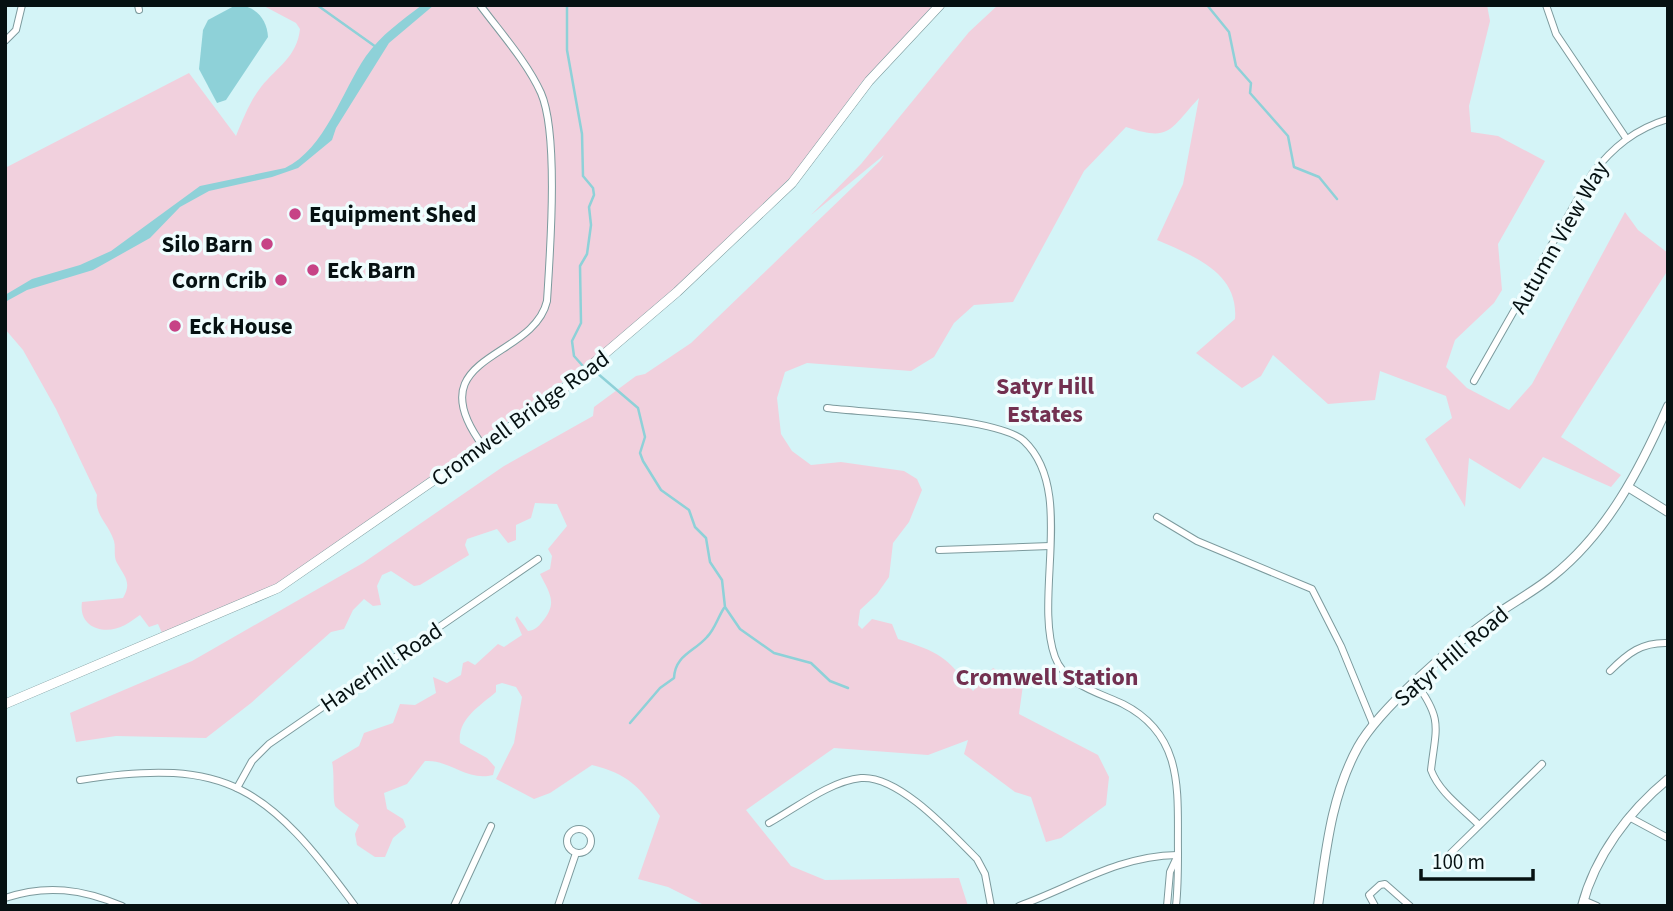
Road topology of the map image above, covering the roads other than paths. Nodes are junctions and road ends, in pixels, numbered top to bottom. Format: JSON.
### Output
{"nodes":[{"id":1,"x":22,"y":5,"type":"edge"},
{"id":2,"x":480,"y":5,"type":"edge"},
{"id":3,"x":940,"y":5,"type":"edge"},
{"id":4,"x":1546,"y":5,"type":"edge"},
{"id":5,"x":5,"y":41,"type":"edge"},
{"id":6,"x":1668,"y":119,"type":"edge"},
{"id":7,"x":1626,"y":138,"type":"junction"},
{"id":8,"x":1474,"y":381,"type":"dead end"},
{"id":9,"x":1668,"y":405,"type":"edge"},
{"id":10,"x":827,"y":408,"type":"dead end"},
{"id":11,"x":483,"y":446,"type":"junction"},
{"id":12,"x":1628,"y":487,"type":"junction"},
{"id":13,"x":1668,"y":512,"type":"edge"},
{"id":14,"x":1157,"y":517,"type":"dead end"},
{"id":15,"x":1050,"y":546,"type":"junction"},
{"id":16,"x":939,"y":550,"type":"dead end"},
{"id":17,"x":538,"y":559,"type":"dead end"},
{"id":18,"x":1668,"y":643,"type":"edge"},
{"id":19,"x":1610,"y":671,"type":"dead end"},
{"id":20,"x":1416,"y":683,"type":"junction"},
{"id":21,"x":5,"y":704,"type":"edge"},
{"id":22,"x":1373,"y":724,"type":"junction"},
{"id":23,"x":1542,"y":764,"type":"dead end"},
{"id":24,"x":1668,"y":779,"type":"edge"},
{"id":25,"x":80,"y":780,"type":"dead end"},
{"id":26,"x":237,"y":788,"type":"junction"},
{"id":27,"x":1629,"y":817,"type":"junction"},
{"id":28,"x":769,"y":823,"type":"dead end"},
{"id":29,"x":1479,"y":825,"type":"junction"},
{"id":30,"x":491,"y":826,"type":"dead end"},
{"id":31,"x":1668,"y":838,"type":"edge"},
{"id":32,"x":576,"y":853,"type":"dead end"},
{"id":33,"x":1451,"y":853,"type":"dead end"},
{"id":34,"x":1177,"y":855,"type":"junction"},
{"id":35,"x":5,"y":898,"type":"edge"},
{"id":36,"x":1583,"y":903,"type":"edge"},
{"id":37,"x":122,"y":906,"type":"edge"},
{"id":38,"x":355,"y":906,"type":"edge"},
{"id":39,"x":453,"y":906,"type":"edge"},
{"id":40,"x":558,"y":906,"type":"edge"},
{"id":41,"x":991,"y":906,"type":"edge"},
{"id":42,"x":1019,"y":906,"type":"edge"},
{"id":43,"x":1167,"y":906,"type":"edge"},
{"id":44,"x":1176,"y":906,"type":"edge"},
{"id":45,"x":1318,"y":906,"type":"edge"},
{"id":46,"x":1375,"y":906,"type":"edge"},
{"id":47,"x":1410,"y":906,"type":"edge"},
{"id":48,"x":1597,"y":906,"type":"edge"}],
"edges":[{"from":1,"to":5,"type":"street"},
{"from":2,"to":11,"type":"street"},
{"from":3,"to":11,"type":"main road","name":"Cromwell Bridge Road"},
{"from":4,"to":7,"type":"street"},
{"from":6,"to":7,"type":"street","name":"Autumn View Way"},
{"from":7,"to":8,"type":"street","name":"Autumn View Way"},
{"from":9,"to":12,"type":"street","name":"Satyr Hill Road"},
{"from":10,"to":15,"type":"street"},
{"from":11,"to":21,"type":"main road","name":"Cromwell Bridge Road"},
{"from":12,"to":13,"type":"street"},
{"from":12,"to":20,"type":"street","name":"Satyr Hill Road"},
{"from":14,"to":22,"type":"street"},
{"from":15,"to":16,"type":"street"},
{"from":15,"to":34,"type":"street"},
{"from":17,"to":26,"type":"street","name":"Haverhill Road"},
{"from":18,"to":19,"type":"street"},
{"from":20,"to":22,"type":"street","name":"Satyr Hill Road"},
{"from":20,"to":29,"type":"street"},
{"from":22,"to":45,"type":"street","name":"Satyr Hill Road"},
{"from":23,"to":29,"type":"street"},
{"from":24,"to":27,"type":"street"},
{"from":25,"to":26,"type":"street"},
{"from":26,"to":38,"type":"street"},
{"from":27,"to":31,"type":"street"},
{"from":27,"to":36,"type":"street"},
{"from":28,"to":41,"type":"street"},
{"from":29,"to":33,"type":"street"},
{"from":30,"to":39,"type":"street"},
{"from":32,"to":40,"type":"street"},
{"from":34,"to":42,"type":"street"},
{"from":34,"to":43,"type":"street"},
{"from":34,"to":44,"type":"street"},
{"from":35,"to":37,"type":"street"},
{"from":36,"to":48,"type":"street"},
{"from":46,"to":47,"type":"street"}]}
